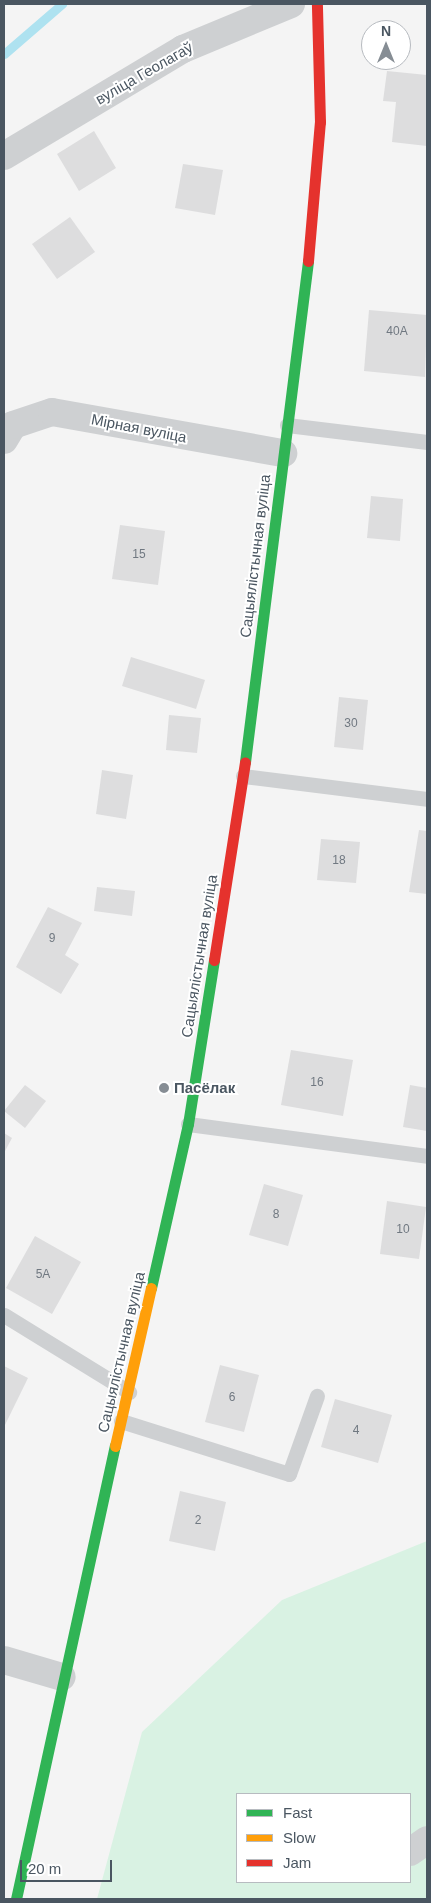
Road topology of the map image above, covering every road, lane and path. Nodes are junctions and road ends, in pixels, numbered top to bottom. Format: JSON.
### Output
{"nodes":[{"id":1,"x":291,"y":4,"type":"edge"},
{"id":2,"x":318,"y":4,"type":"edge"},
{"id":3,"x":4,"y":156,"type":"edge"},
{"id":4,"x":287,"y":425,"type":"junction"},
{"id":5,"x":4,"y":440,"type":"edge"},
{"id":6,"x":427,"y":442,"type":"edge"},
{"id":7,"x":283,"y":453,"type":"junction"},
{"id":8,"x":244,"y":776,"type":"junction"},
{"id":9,"x":427,"y":799,"type":"edge"},
{"id":10,"x":188,"y":1124,"type":"junction"},
{"id":11,"x":427,"y":1156,"type":"edge"},
{"id":12,"x":4,"y":1315,"type":"edge"},
{"id":13,"x":129,"y":1392,"type":"junction"},
{"id":14,"x":317,"y":1396,"type":"dead end"},
{"id":15,"x":121,"y":1421,"type":"junction"},
{"id":16,"x":4,"y":1660,"type":"edge"},
{"id":17,"x":62,"y":1677,"type":"junction"},
{"id":18,"x":427,"y":1840,"type":"edge"},
{"id":19,"x":411,"y":1851,"type":"edge"},
{"id":20,"x":16,"y":1899,"type":"edge"}],
"edges":[{"from":1,"to":3,"type":"street","name":"вуліца Геолагаў"},
{"from":2,"to":4,"type":"main road","name":"Сацыялістычная вуліца"},
{"from":4,"to":6,"type":"lane"},
{"from":4,"to":7,"type":"main road","name":"Сацыялістычная вуліца"},
{"from":5,"to":7,"type":"street","name":"Мірная вуліца"},
{"from":7,"to":8,"type":"main road","name":"Сацыялістычная вуліца"},
{"from":8,"to":9,"type":"lane"},
{"from":8,"to":10,"type":"main road","name":"Сацыялістычная вуліца"},
{"from":10,"to":11,"type":"lane"},
{"from":10,"to":13,"type":"main road","name":"Сацыялістычная вуліца"},
{"from":12,"to":13,"type":"lane"},
{"from":13,"to":15,"type":"main road","name":"Сацыялістычная вуліца"},
{"from":14,"to":15,"type":"lane"},
{"from":15,"to":17,"type":"main road","name":"Сацыялістычная вуліца"},
{"from":16,"to":17,"type":"street"},
{"from":17,"to":20,"type":"main road","name":"Сацыялістычная вуліца"},
{"from":18,"to":19,"type":"street"}]}
